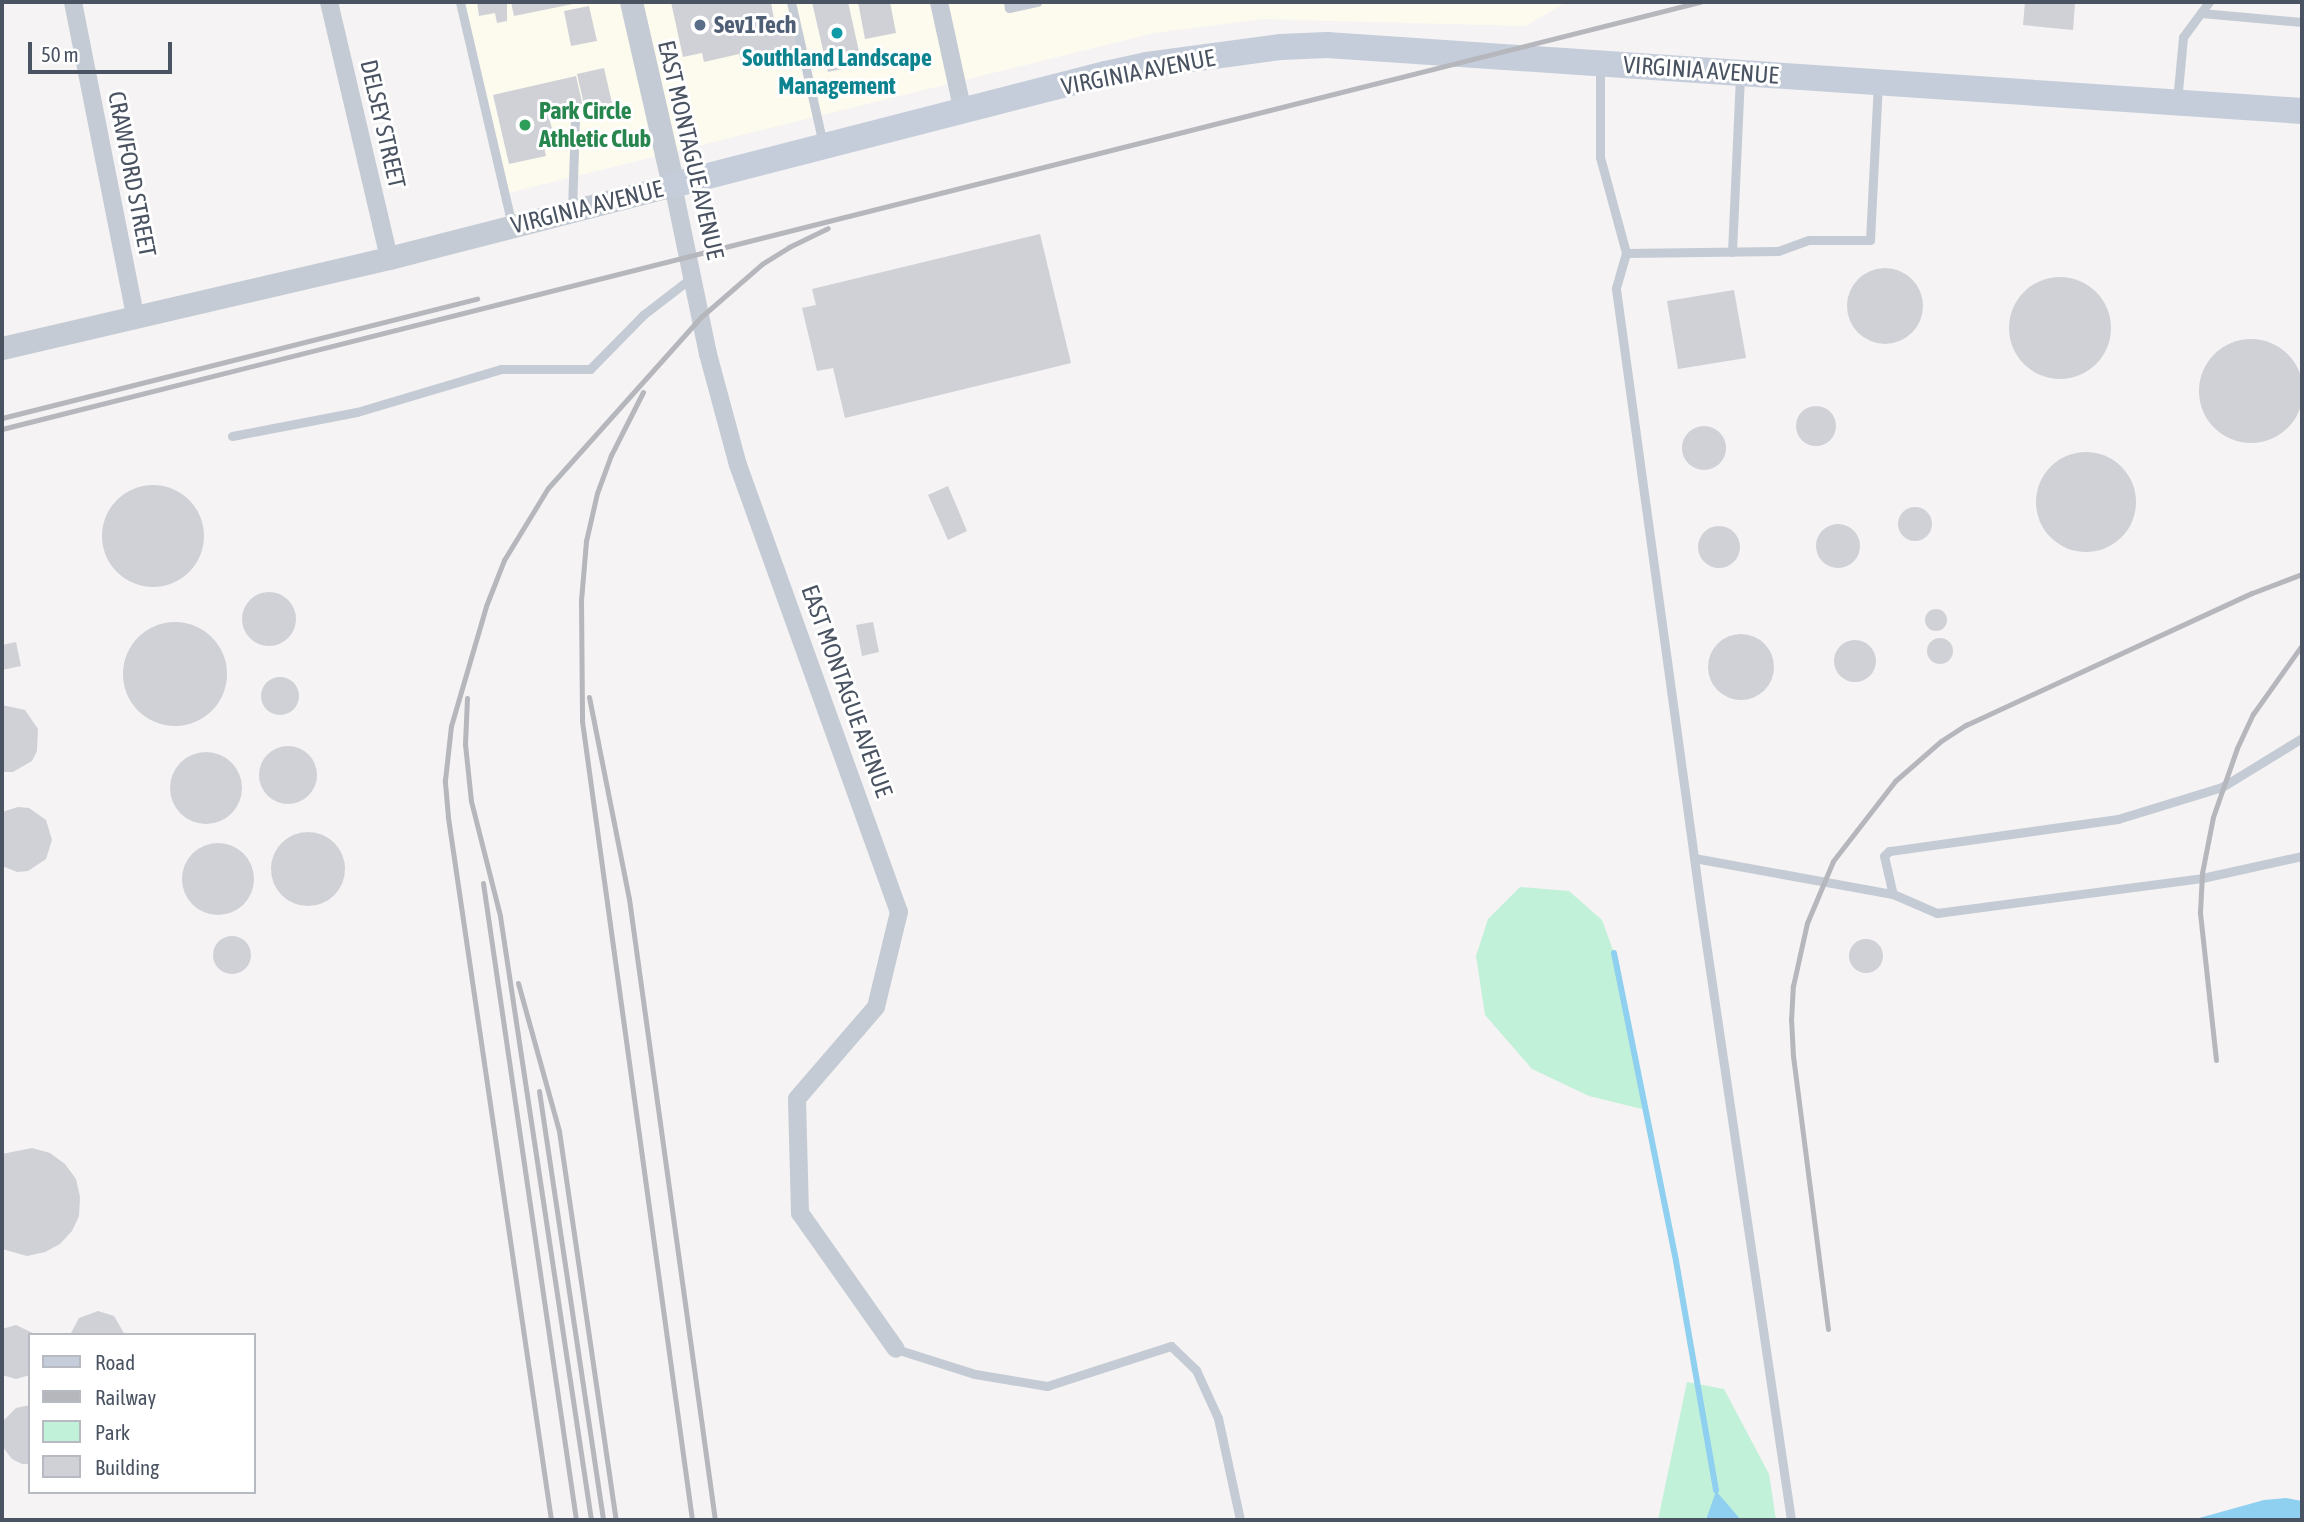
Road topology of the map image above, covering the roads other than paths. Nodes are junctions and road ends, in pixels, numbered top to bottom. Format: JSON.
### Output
{"nodes":[{"id":1,"x":73,"y":2,"type":"edge"},
{"id":2,"x":329,"y":2,"type":"edge"},
{"id":3,"x":460,"y":2,"type":"edge"},
{"id":4,"x":631,"y":2,"type":"edge"},
{"id":5,"x":791,"y":2,"type":"edge"},
{"id":6,"x":939,"y":2,"type":"edge"},
{"id":7,"x":1008,"y":2,"type":"edge"},
{"id":8,"x":1037,"y":2,"type":"edge"},
{"id":9,"x":2209,"y":2,"type":"edge"},
{"id":10,"x":2201,"y":13,"type":"junction"},
{"id":11,"x":2302,"y":22,"type":"edge"},
{"id":12,"x":1600,"y":63,"type":"junction"},
{"id":13,"x":1741,"y":73,"type":"junction"},
{"id":14,"x":1878,"y":82,"type":"junction"},
{"id":15,"x":2177,"y":103,"type":"junction"},
{"id":16,"x":2302,"y":111,"type":"edge"},
{"id":17,"x":963,"y":112,"type":"junction"},
{"id":18,"x":575,"y":119,"type":"dead end"},
{"id":19,"x":823,"y":146,"type":"junction"},
{"id":20,"x":673,"y":185,"type":"junction"},
{"id":21,"x":572,"y":212,"type":"junction"},
{"id":22,"x":512,"y":227,"type":"junction"},
{"id":23,"x":1732,"y":252,"type":"junction"},
{"id":24,"x":1626,"y":253,"type":"junction"},
{"id":25,"x":388,"y":258,"type":"junction"},
{"id":26,"x":693,"y":277,"type":"junction"},
{"id":27,"x":135,"y":314,"type":"junction"},
{"id":28,"x":2,"y":348,"type":"edge"},
{"id":29,"x":232,"y":436,"type":"dead end"},
{"id":30,"x":2302,"y":738,"type":"edge"},
{"id":31,"x":2302,"y":856,"type":"edge"},
{"id":32,"x":1694,"y":858,"type":"junction"},
{"id":33,"x":1894,"y":894,"type":"junction"},
{"id":34,"x":896,"y":1349,"type":"joint"},
{"id":35,"x":1240,"y":1520,"type":"edge"},
{"id":36,"x":1791,"y":1520,"type":"edge"}],
"edges":[{"from":1,"to":27,"type":"street","name":"CRAWFORD STREET"},
{"from":2,"to":25,"type":"street","name":"DELSEY STREET"},
{"from":3,"to":22,"type":"lane"},
{"from":4,"to":20,"type":"street","name":"EAST MONTAGUE AVENUE"},
{"from":5,"to":19,"type":"lane"},
{"from":6,"to":17,"type":"street"},
{"from":7,"to":8,"type":"lane"},
{"from":9,"to":10,"type":"lane"},
{"from":10,"to":11,"type":"lane"},
{"from":10,"to":15,"type":"lane"},
{"from":12,"to":13,"type":"main road","name":"VIRGINIA AVENUE"},
{"from":12,"to":17,"type":"main road","name":"VIRGINIA AVENUE"},
{"from":12,"to":24,"type":"lane"},
{"from":13,"to":14,"type":"main road","name":"VIRGINIA AVENUE"},
{"from":13,"to":23,"type":"lane"},
{"from":14,"to":15,"type":"main road","name":"VIRGINIA AVENUE"},
{"from":14,"to":23,"type":"lane"},
{"from":15,"to":16,"type":"main road","name":"VIRGINIA AVENUE"},
{"from":17,"to":19,"type":"main road","name":"VIRGINIA AVENUE"},
{"from":18,"to":21,"type":"lane"},
{"from":19,"to":20,"type":"main road","name":"VIRGINIA AVENUE"},
{"from":20,"to":21,"type":"street","name":"VIRGINIA AVENUE"},
{"from":20,"to":26,"type":"street","name":"EAST MONTAGUE AVENUE"},
{"from":21,"to":22,"type":"street","name":"VIRGINIA AVENUE"},
{"from":22,"to":25,"type":"street","name":"VIRGINIA AVENUE"},
{"from":23,"to":24,"type":"lane"},
{"from":24,"to":32,"type":"lane"},
{"from":25,"to":27,"type":"street","name":"VIRGINIA AVENUE"},
{"from":26,"to":29,"type":"lane"},
{"from":26,"to":34,"type":"street","name":"EAST MONTAGUE AVENUE"},
{"from":27,"to":28,"type":"street","name":"VIRGINIA AVENUE"},
{"from":30,"to":33,"type":"lane"},
{"from":31,"to":33,"type":"lane"},
{"from":32,"to":33,"type":"lane"},
{"from":32,"to":36,"type":"lane"},
{"from":34,"to":35,"type":"lane"}]}
